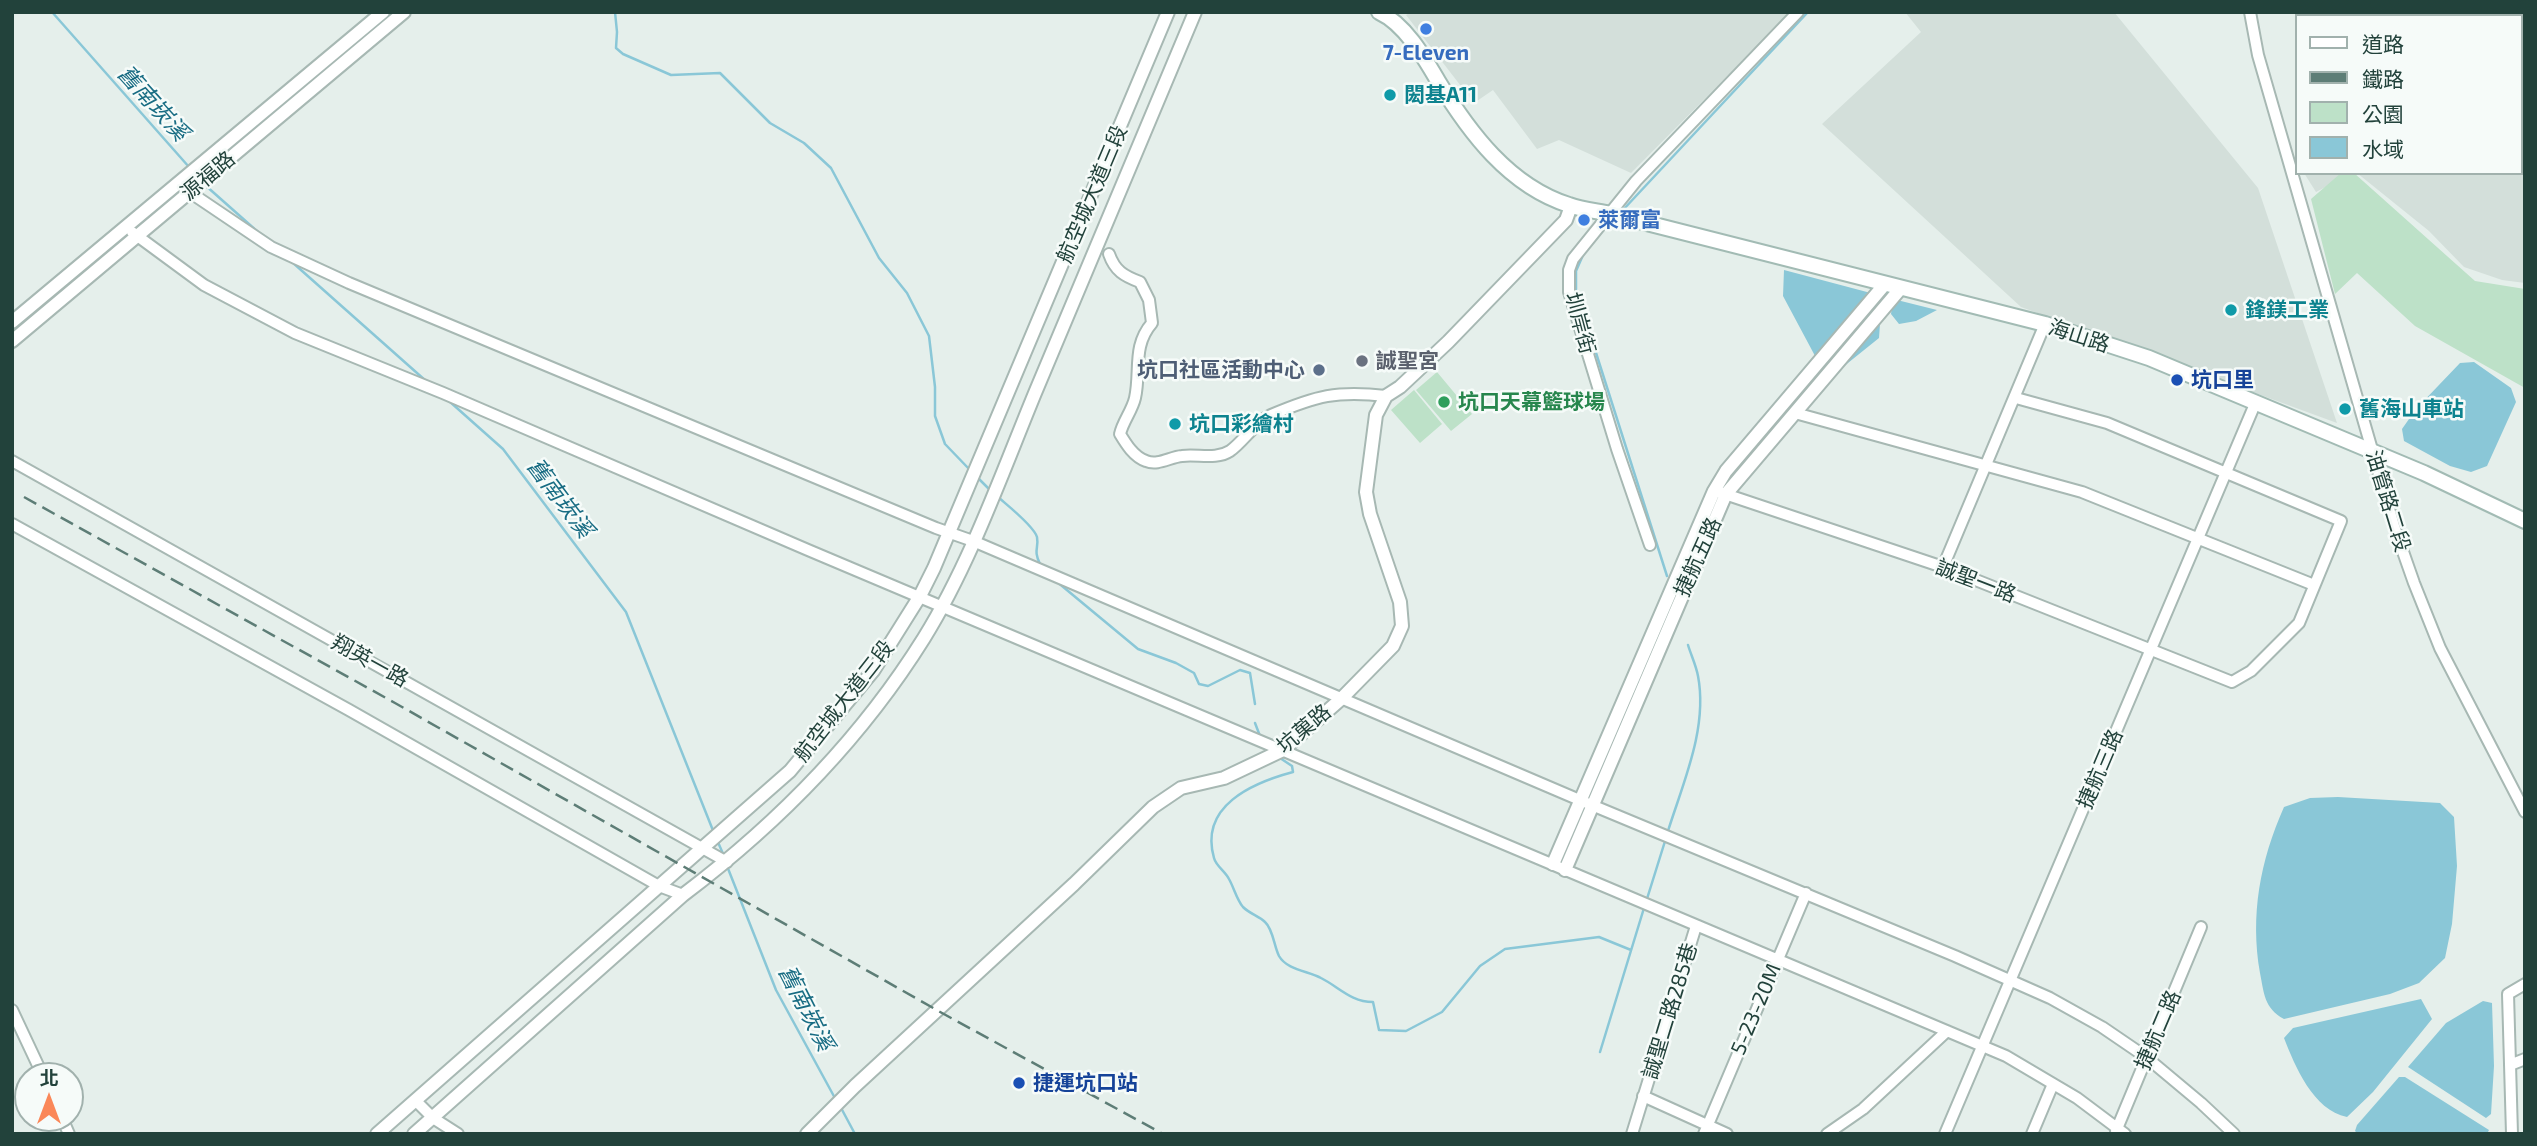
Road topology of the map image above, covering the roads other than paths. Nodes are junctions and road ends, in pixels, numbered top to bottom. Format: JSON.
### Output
{"nodes":[{"id":1,"x":383,"y":12,"type":"edge"},
{"id":2,"x":404,"y":12,"type":"edge"},
{"id":3,"x":1168,"y":12,"type":"edge"},
{"id":4,"x":1195,"y":12,"type":"edge"},
{"id":5,"x":1798,"y":12,"type":"edge"},
{"id":6,"x":2250,"y":12,"type":"edge"},
{"id":7,"x":1389,"y":14,"type":"edge"},
{"id":8,"x":178,"y":183,"type":"junction"},
{"id":9,"x":189,"y":192,"type":"junction"},
{"id":10,"x":1571,"y":206,"type":"junction"},
{"id":11,"x":1611,"y":214,"type":"junction"},
{"id":12,"x":132,"y":232,"type":"junction"},
{"id":13,"x":1109,"y":254,"type":"dead end"},
{"id":14,"x":1885,"y":284,"type":"junction"},
{"id":15,"x":1901,"y":288,"type":"junction"},
{"id":16,"x":12,"y":322,"type":"edge"},
{"id":17,"x":2045,"y":324,"type":"junction"},
{"id":18,"x":12,"y":341,"type":"edge"},
{"id":19,"x":1386,"y":396,"type":"junction"},
{"id":20,"x":2016,"y":398,"type":"junction"},
{"id":21,"x":2255,"y":404,"type":"junction"},
{"id":22,"x":1795,"y":413,"type":"junction"},
{"id":23,"x":2373,"y":452,"type":"junction"},
{"id":24,"x":12,"y":461,"type":"edge"},
{"id":25,"x":1986,"y":467,"type":"junction"},
{"id":26,"x":2225,"y":471,"type":"junction"},
{"id":27,"x":1720,"y":493,"type":"junction"},
{"id":28,"x":2525,"y":521,"type":"edge"},
{"id":29,"x":12,"y":524,"type":"edge"},
{"id":30,"x":949,"y":533,"type":"junction"},
{"id":31,"x":2197,"y":538,"type":"junction"},
{"id":32,"x":973,"y":541,"type":"junction"},
{"id":33,"x":1650,"y":545,"type":"dead end"},
{"id":34,"x":1942,"y":567,"type":"junction"},
{"id":35,"x":2314,"y":585,"type":"junction"},
{"id":36,"x":920,"y":596,"type":"junction"},
{"id":37,"x":942,"y":606,"type":"junction"},
{"id":38,"x":2150,"y":650,"type":"junction"},
{"id":39,"x":1340,"y":699,"type":"junction"},
{"id":40,"x":1283,"y":750,"type":"junction"},
{"id":41,"x":1588,"y":803,"type":"junction"},
{"id":42,"x":2525,"y":812,"type":"edge"},
{"id":43,"x":703,"y":849,"type":"junction"},
{"id":44,"x":727,"y":862,"type":"junction"},
{"id":45,"x":1559,"y":867,"type":"junction"},
{"id":46,"x":659,"y":886,"type":"junction"},
{"id":47,"x":1806,"y":893,"type":"junction"},
{"id":48,"x":683,"y":895,"type":"junction"},
{"id":49,"x":1696,"y":926,"type":"junction"},
{"id":50,"x":2201,"y":927,"type":"dead end"},
{"id":51,"x":1777,"y":959,"type":"junction"},
{"id":52,"x":2010,"y":980,"type":"junction"},
{"id":53,"x":2525,"y":984,"type":"edge"},
{"id":54,"x":12,"y":1010,"type":"edge"},
{"id":55,"x":1947,"y":1031,"type":"junction"},
{"id":56,"x":1982,"y":1046,"type":"junction"},
{"id":57,"x":2146,"y":1057,"type":"junction"},
{"id":58,"x":2525,"y":1059,"type":"edge"},
{"id":59,"x":36,"y":1062,"type":"edge"},
{"id":60,"x":2510,"y":1065,"type":"junction"},
{"id":61,"x":2053,"y":1084,"type":"junction"},
{"id":62,"x":1643,"y":1096,"type":"junction"},
{"id":63,"x":415,"y":1100,"type":"junction"},
{"id":64,"x":433,"y":1118,"type":"junction"},
{"id":65,"x":1705,"y":1130,"type":"edge"},
{"id":66,"x":2119,"y":1132,"type":"edge"},
{"id":67,"x":377,"y":1134,"type":"edge"},
{"id":68,"x":414,"y":1134,"type":"edge"},
{"id":69,"x":458,"y":1134,"type":"edge"},
{"id":70,"x":807,"y":1134,"type":"edge"},
{"id":71,"x":1632,"y":1134,"type":"edge"},
{"id":72,"x":1727,"y":1134,"type":"edge"},
{"id":73,"x":1827,"y":1134,"type":"edge"},
{"id":74,"x":1945,"y":1134,"type":"edge"},
{"id":75,"x":2032,"y":1134,"type":"edge"},
{"id":76,"x":2234,"y":1134,"type":"edge"},
{"id":77,"x":2512,"y":1134,"type":"edge"}],
"edges":[{"from":1,"to":8,"type":"street","name":"源福路"},
{"from":2,"to":9,"type":"street","name":"源福路"},
{"from":3,"to":30,"type":"street","name":"航空城大道三段"},
{"from":4,"to":32,"type":"street","name":"航空城大道三段"},
{"from":5,"to":11,"type":"street","name":"圳岸街"},
{"from":6,"to":23,"type":"street","name":"油管路二段"},
{"from":7,"to":10,"type":"main road","name":"海山路"},
{"from":8,"to":9,"type":"street"},
{"from":8,"to":12,"type":"street","name":"源福路"},
{"from":9,"to":12,"type":"street","name":"源福路"},
{"from":9,"to":30,"type":"street"},
{"from":10,"to":11,"type":"main road","name":"海山路"},
{"from":10,"to":19,"type":"street"},
{"from":11,"to":14,"type":"main road","name":"海山路"},
{"from":11,"to":33,"type":"street","name":"圳岸街"},
{"from":12,"to":16,"type":"street","name":"源福路"},
{"from":12,"to":18,"type":"street","name":"源福路"},
{"from":12,"to":36,"type":"street"},
{"from":13,"to":19,"type":"street"},
{"from":14,"to":15,"type":"main road","name":"海山路"},
{"from":14,"to":27,"type":"street","name":"捷航五路"},
{"from":15,"to":17,"type":"main road","name":"海山路"},
{"from":15,"to":22,"type":"street","name":"捷航五路"},
{"from":17,"to":20,"type":"street"},
{"from":17,"to":21,"type":"main road","name":"海山路"},
{"from":19,"to":39,"type":"street","name":"坑菓路"},
{"from":20,"to":25,"type":"street"},
{"from":20,"to":26,"type":"street"},
{"from":21,"to":23,"type":"main road","name":"海山路"},
{"from":21,"to":26,"type":"street","name":"捷航三路"},
{"from":22,"to":25,"type":"street"},
{"from":22,"to":27,"type":"street","name":"捷航五路"},
{"from":23,"to":28,"type":"main road","name":"海山路"},
{"from":23,"to":42,"type":"street","name":"油管路二段"},
{"from":24,"to":43,"type":"street","name":"翔英一路"},
{"from":25,"to":31,"type":"street"},
{"from":25,"to":34,"type":"street"},
{"from":26,"to":31,"type":"street","name":"捷航三路"},
{"from":26,"to":35,"type":"street"},
{"from":27,"to":34,"type":"street","name":"誠聖一路"},
{"from":27,"to":41,"type":"street","name":"捷航五路"},
{"from":29,"to":46,"type":"street"},
{"from":30,"to":32,"type":"street"},
{"from":30,"to":36,"type":"street","name":"航空城大道三段"},
{"from":31,"to":35,"type":"street"},
{"from":31,"to":38,"type":"street","name":"捷航三路"},
{"from":32,"to":37,"type":"street","name":"航空城大道三段"},
{"from":32,"to":39,"type":"street"},
{"from":34,"to":38,"type":"street","name":"誠聖一路"},
{"from":35,"to":38,"type":"street","name":"誠聖一路"},
{"from":36,"to":37,"type":"street"},
{"from":36,"to":43,"type":"street","name":"航空城大道三段"},
{"from":37,"to":40,"type":"street"},
{"from":37,"to":44,"type":"street","name":"航空城大道三段"},
{"from":38,"to":52,"type":"street","name":"捷航三路"},
{"from":39,"to":40,"type":"street","name":"坑菓路"},
{"from":39,"to":41,"type":"street"},
{"from":40,"to":45,"type":"street"},
{"from":40,"to":70,"type":"street","name":"坑菓路"},
{"from":41,"to":45,"type":"street","name":"捷航五路"},
{"from":41,"to":47,"type":"street"},
{"from":43,"to":44,"type":"street","name":"翔英一路"},
{"from":43,"to":46,"type":"street","name":"航空城大道三段"},
{"from":44,"to":48,"type":"street","name":"航空城大道三段"},
{"from":45,"to":49,"type":"street"},
{"from":46,"to":48,"type":"street"},
{"from":46,"to":63,"type":"street","name":"航空城大道三段"},
{"from":47,"to":51,"type":"street","name":"5-23-20M"},
{"from":47,"to":52,"type":"street"},
{"from":48,"to":64,"type":"street","name":"航空城大道三段"},
{"from":49,"to":51,"type":"street"},
{"from":49,"to":62,"type":"street","name":"誠聖二路285巷"},
{"from":50,"to":57,"type":"street","name":"捷航二路"},
{"from":51,"to":55,"type":"street"},
{"from":51,"to":65,"type":"street","name":"5-23-20M"},
{"from":52,"to":56,"type":"street","name":"捷航三路"},
{"from":52,"to":57,"type":"street"},
{"from":53,"to":60,"type":"street"},
{"from":54,"to":59,"type":"street"},
{"from":55,"to":56,"type":"street"},
{"from":55,"to":73,"type":"street"},
{"from":56,"to":61,"type":"street"},
{"from":56,"to":74,"type":"street","name":"捷航三路"},
{"from":57,"to":66,"type":"street","name":"捷航二路"},
{"from":57,"to":76,"type":"street"},
{"from":58,"to":60,"type":"street"},
{"from":60,"to":77,"type":"street"},
{"from":61,"to":66,"type":"street"},
{"from":61,"to":75,"type":"street"},
{"from":62,"to":65,"type":"street"},
{"from":62,"to":71,"type":"street","name":"誠聖二路285巷"},
{"from":63,"to":64,"type":"street"},
{"from":63,"to":67,"type":"street","name":"航空城大道三段"},
{"from":64,"to":68,"type":"street","name":"航空城大道三段"},
{"from":64,"to":69,"type":"street"},
{"from":65,"to":72,"type":"street"}]}
